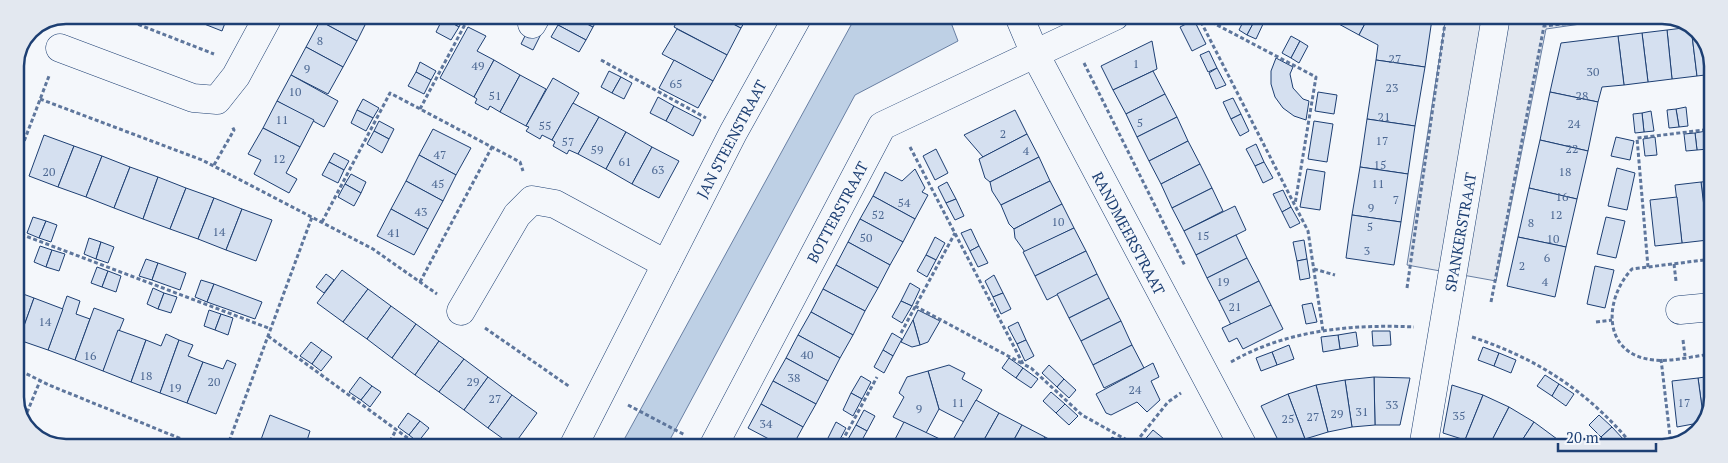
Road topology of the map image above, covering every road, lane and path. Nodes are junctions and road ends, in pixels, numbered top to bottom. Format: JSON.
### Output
{"nodes":[{"id":1,"x":138,"y":24,"type":"edge"},
{"id":2,"x":265,"y":24,"type":"edge"},
{"id":3,"x":465,"y":24,"type":"edge"},
{"id":4,"x":794,"y":24,"type":"edge"},
{"id":5,"x":1022,"y":24,"type":"edge"},
{"id":6,"x":1098,"y":24,"type":"edge"},
{"id":7,"x":1203,"y":24,"type":"edge"},
{"id":8,"x":1214,"y":24,"type":"edge"},
{"id":9,"x":1445,"y":24,"type":"edge"},
{"id":10,"x":1495,"y":24,"type":"edge"},
{"id":11,"x":1563,"y":24,"type":"edge"},
{"id":12,"x":1071,"y":37,"type":"junction"},
{"id":13,"x":60,"y":48,"type":"joint"},
{"id":14,"x":1035,"y":54,"type":"junction"},
{"id":15,"x":601,"y":60,"type":"dead end"},
{"id":16,"x":243,"y":64,"type":"junction"},
{"id":17,"x":40,"y":99,"type":"junction"},
{"id":18,"x":217,"y":100,"type":"junction"},
{"id":19,"x":420,"y":109,"type":"junction"},
{"id":20,"x":895,"y":120,"type":"junction"},
{"id":21,"x":1704,"y":130,"type":"edge"},
{"id":22,"x":733,"y":133,"type":"junction"},
{"id":23,"x":24,"y":141,"type":"edge"},
{"id":24,"x":492,"y":147,"type":"junction"},
{"id":25,"x":214,"y":166,"type":"junction"},
{"id":26,"x":532,"y":200,"type":"junction"},
{"id":27,"x":1295,"y":205,"type":"junction"},
{"id":28,"x":312,"y":217,"type":"junction"},
{"id":29,"x":322,"y":222,"type":"junction"},
{"id":30,"x":955,"y":233,"type":"junction"},
{"id":31,"x":24,"y":235,"type":"edge"},
{"id":32,"x":666,"y":264,"type":"junction"},
{"id":33,"x":1648,"y":267,"type":"dead end"},
{"id":34,"x":1314,"y":269,"type":"junction"},
{"id":35,"x":1188,"y":273,"type":"dead end"},
{"id":36,"x":1335,"y":275,"type":"dead end"},
{"id":37,"x":420,"y":282,"type":"junction"},
{"id":38,"x":1406,"y":288,"type":"dead end"},
{"id":39,"x":1491,"y":302,"type":"dead end"},
{"id":40,"x":915,"y":306,"type":"junction"},
{"id":41,"x":1704,"y":308,"type":"edge"},
{"id":42,"x":1680,"y":310,"type":"dead end"},
{"id":43,"x":461,"y":311,"type":"junction"},
{"id":44,"x":1612,"y":320,"type":"dead end"},
{"id":45,"x":1596,"y":322,"type":"dead end"},
{"id":46,"x":271,"y":329,"type":"junction"},
{"id":47,"x":1323,"y":331,"type":"dead end"},
{"id":48,"x":901,"y":333,"type":"dead end"},
{"id":49,"x":268,"y":336,"type":"junction"},
{"id":50,"x":1228,"y":352,"type":"dead end"},
{"id":51,"x":1661,"y":359,"type":"dead end"},
{"id":52,"x":1023,"y":364,"type":"junction"},
{"id":53,"x":1236,"y":370,"type":"dead end"},
{"id":54,"x":24,"y":373,"type":"edge"},
{"id":55,"x":877,"y":377,"type":"dead end"},
{"id":56,"x":1206,"y":377,"type":"junction"},
{"id":57,"x":40,"y":381,"type":"junction"},
{"id":58,"x":623,"y":402,"type":"dead end"},
{"id":59,"x":596,"y":404,"type":"junction"},
{"id":60,"x":27,"y":413,"type":"edge"},
{"id":61,"x":396,"y":430,"type":"junction"},
{"id":62,"x":688,"y":436,"type":"dead end"},
{"id":63,"x":1670,"y":438,"type":"edge"},
{"id":64,"x":184,"y":439,"type":"edge"},
{"id":65,"x":230,"y":439,"type":"edge"},
{"id":66,"x":391,"y":439,"type":"edge"},
{"id":67,"x":409,"y":439,"type":"edge"},
{"id":68,"x":577,"y":439,"type":"edge"},
{"id":69,"x":717,"y":439,"type":"edge"},
{"id":70,"x":843,"y":439,"type":"edge"},
{"id":71,"x":1121,"y":439,"type":"edge"},
{"id":72,"x":1139,"y":439,"type":"edge"},
{"id":73,"x":1239,"y":439,"type":"edge"},
{"id":74,"x":1425,"y":439,"type":"edge"}],
"edges":[{"from":1,"to":16,"type":"path"},
{"from":2,"to":16,"type":"street"},
{"from":3,"to":19,"type":"path"},
{"from":4,"to":22,"type":"street","name":"JAN STEENSTRAAT"},
{"from":5,"to":14,"type":"street","name":"RANDMEERSTRAAT"},
{"from":6,"to":12,"type":"street","name":"BOTTERSTRAAT"},
{"from":7,"to":27,"type":"path"},
{"from":8,"to":27,"type":"path"},
{"from":9,"to":38,"type":"path"},
{"from":10,"to":74,"type":"street","name":"SPANKERSTRAAT"},
{"from":11,"to":39,"type":"path"},
{"from":12,"to":14,"type":"street","name":"BOTTERSTRAAT"},
{"from":12,"to":35,"type":"path"},
{"from":13,"to":17,"type":"path"},
{"from":13,"to":18,"type":"street"},
{"from":14,"to":20,"type":"street","name":"BOTTERSTRAAT"},
{"from":14,"to":56,"type":"street","name":"RANDMEERSTRAAT"},
{"from":15,"to":22,"type":"path"},
{"from":16,"to":18,"type":"street"},
{"from":17,"to":23,"type":"path"},
{"from":17,"to":25,"type":"path"},
{"from":18,"to":25,"type":"path"},
{"from":19,"to":24,"type":"path"},
{"from":19,"to":29,"type":"path"},
{"from":20,"to":30,"type":"path"},
{"from":20,"to":69,"type":"street","name":"BOTTERSTRAAT"},
{"from":21,"to":33,"type":"path"},
{"from":22,"to":32,"type":"street","name":"JAN STEENSTRAAT"},
{"from":24,"to":26,"type":"path"},
{"from":24,"to":37,"type":"path"},
{"from":25,"to":28,"type":"path"},
{"from":26,"to":32,"type":"street"},
{"from":26,"to":43,"type":"street"},
{"from":27,"to":34,"type":"path"},
{"from":28,"to":29,"type":"path"},
{"from":28,"to":46,"type":"path"},
{"from":29,"to":37,"type":"path"},
{"from":30,"to":40,"type":"path"},
{"from":30,"to":52,"type":"path"},
{"from":31,"to":46,"type":"path"},
{"from":32,"to":59,"type":"street","name":"JAN STEENSTRAAT"},
{"from":34,"to":36,"type":"path"},
{"from":34,"to":47,"type":"path"},
{"from":37,"to":43,"type":"path"},
{"from":40,"to":48,"type":"path"},
{"from":40,"to":52,"type":"path"},
{"from":41,"to":42,"type":"street"},
{"from":43,"to":59,"type":"path"},
{"from":44,"to":45,"type":"path"},
{"from":46,"to":49,"type":"path"},
{"from":49,"to":61,"type":"path"},
{"from":49,"to":65,"type":"path"},
{"from":50,"to":53,"type":"path"},
{"from":51,"to":63,"type":"path"},
{"from":52,"to":71,"type":"path"},
{"from":54,"to":57,"type":"path"},
{"from":55,"to":70,"type":"path"},
{"from":56,"to":72,"type":"path"},
{"from":56,"to":73,"type":"street","name":"RANDMEERSTRAAT"},
{"from":57,"to":60,"type":"path"},
{"from":57,"to":64,"type":"path"},
{"from":58,"to":62,"type":"path"},
{"from":59,"to":68,"type":"street","name":"JAN STEENSTRAAT"},
{"from":61,"to":66,"type":"path"},
{"from":61,"to":67,"type":"path"}]}
